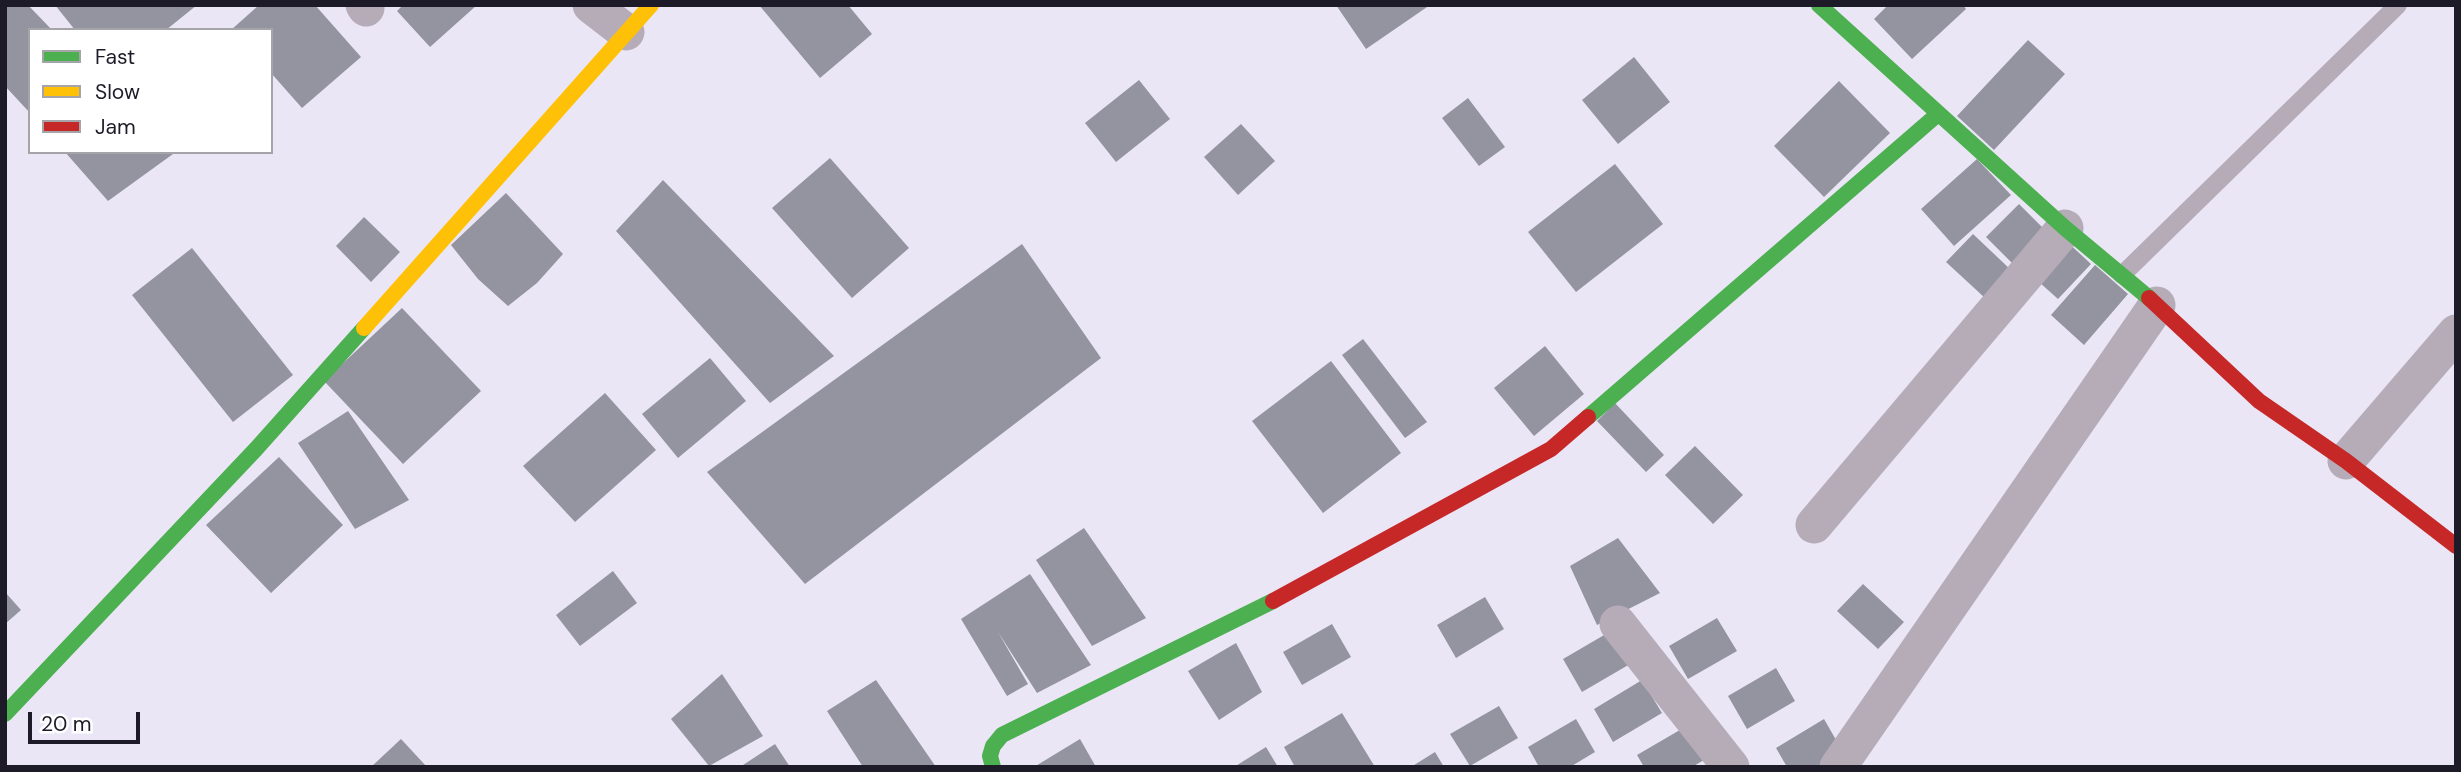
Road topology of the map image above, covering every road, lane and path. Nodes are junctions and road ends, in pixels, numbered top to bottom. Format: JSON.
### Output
{"nodes":[{"id":1,"x":591,"y":5,"type":"edge"},
{"id":2,"x":651,"y":5,"type":"edge"},
{"id":3,"x":1819,"y":5,"type":"edge"},
{"id":4,"x":2398,"y":5,"type":"edge"},
{"id":5,"x":626,"y":32,"type":"junction"},
{"id":6,"x":1938,"y":114,"type":"junction"},
{"id":7,"x":2065,"y":228,"type":"junction"},
{"id":8,"x":2122,"y":275,"type":"junction"},
{"id":9,"x":2157,"y":305,"type":"junction"},
{"id":10,"x":2456,"y":333,"type":"edge"},
{"id":11,"x":2346,"y":461,"type":"junction"},
{"id":12,"x":1814,"y":525,"type":"dead end"},
{"id":13,"x":2456,"y":546,"type":"edge"},
{"id":14,"x":1618,"y":624,"type":"dead end"},
{"id":15,"x":8,"y":703,"type":"edge"},
{"id":16,"x":993,"y":767,"type":"edge"},
{"id":17,"x":1731,"y":767,"type":"edge"},
{"id":18,"x":1838,"y":767,"type":"edge"}],
"edges":[{"from":1,"to":5,"type":"street"},
{"from":2,"to":5,"type":"street"},
{"from":3,"to":6,"type":"street"},
{"from":4,"to":8,"type":"lane"},
{"from":5,"to":15,"type":"street"},
{"from":6,"to":7,"type":"street"},
{"from":6,"to":16,"type":"street"},
{"from":7,"to":8,"type":"street"},
{"from":7,"to":12,"type":"street"},
{"from":8,"to":9,"type":"street"},
{"from":9,"to":11,"type":"street"},
{"from":9,"to":18,"type":"street"},
{"from":10,"to":11,"type":"street"},
{"from":11,"to":13,"type":"street"},
{"from":14,"to":17,"type":"street"}]}
